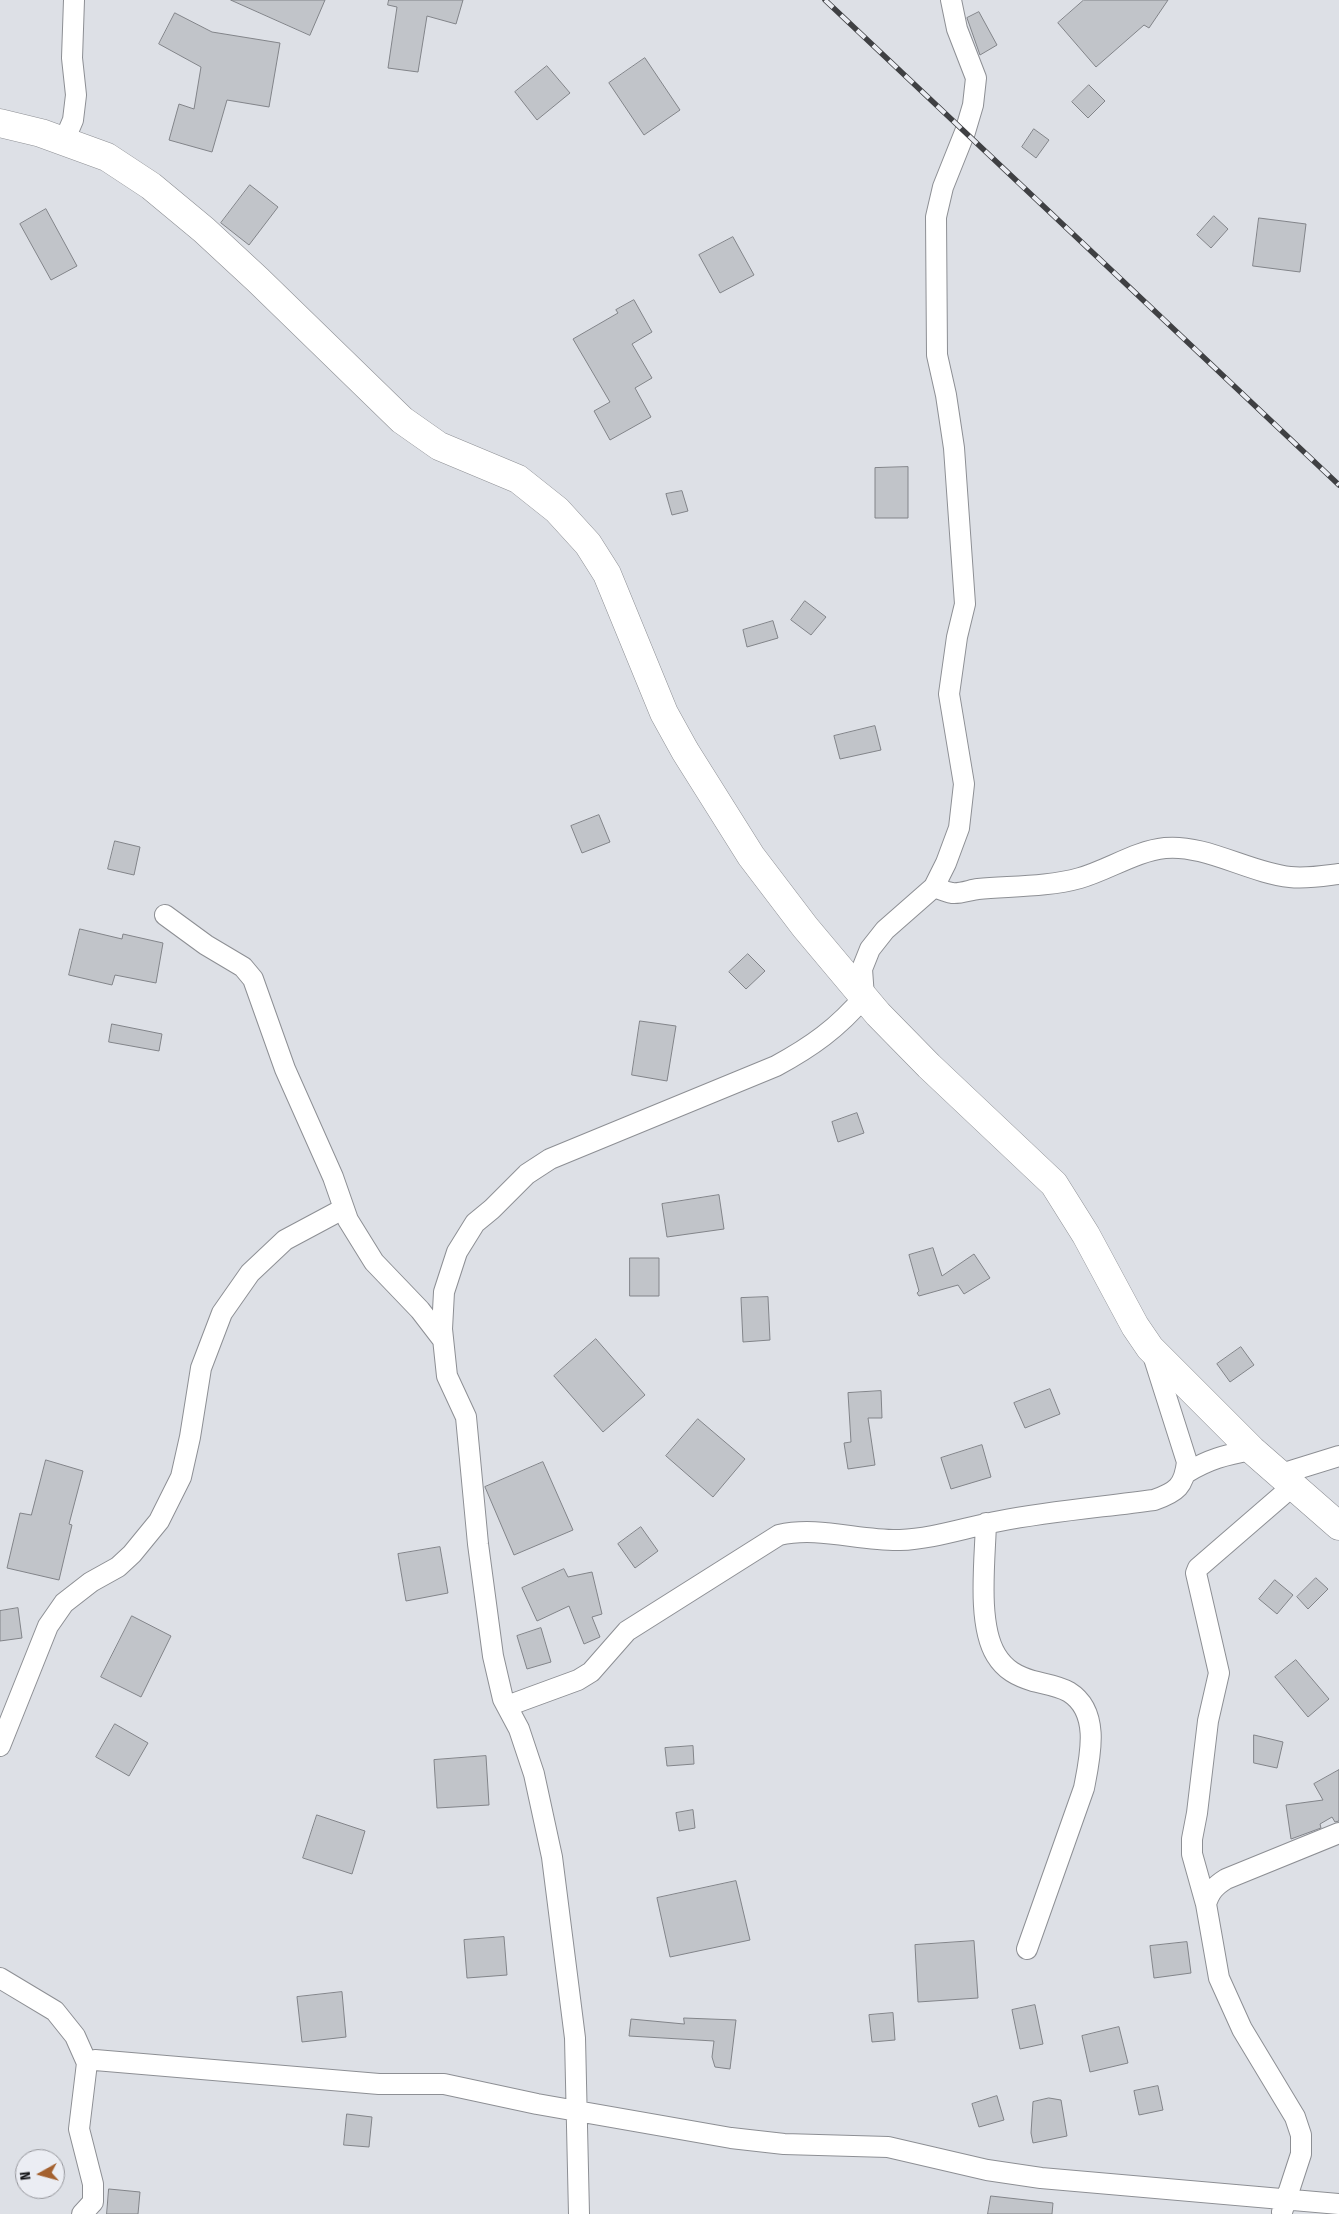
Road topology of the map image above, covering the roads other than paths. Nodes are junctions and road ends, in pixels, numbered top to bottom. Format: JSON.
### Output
{"nodes":[{"id":1,"x":74,"y":0,"type":"edge"},
{"id":2,"x":951,"y":0,"type":"edge"},
{"id":3,"x":0,"y":123,"type":"edge"},
{"id":4,"x":64,"y":141,"type":"junction"},
{"id":5,"x":1339,"y":874,"type":"edge"},
{"id":6,"x":934,"y":887,"type":"junction"},
{"id":7,"x":164,"y":915,"type":"dead end"},
{"id":8,"x":864,"y":997,"type":"junction"},
{"id":9,"x":343,"y":1209,"type":"junction"},
{"id":10,"x":443,"y":1340,"type":"junction"},
{"id":11,"x":1150,"y":1348,"type":"junction"},
{"id":12,"x":1252,"y":1450,"type":"junction"},
{"id":13,"x":1339,"y":1456,"type":"edge"},
{"id":14,"x":1186,"y":1474,"type":"junction"},
{"id":15,"x":1287,"y":1480,"type":"junction"},
{"id":16,"x":986,"y":1523,"type":"junction"},
{"id":17,"x":1339,"y":1526,"type":"edge"},
{"id":18,"x":507,"y":1706,"type":"junction"},
{"id":19,"x":0,"y":1746,"type":"edge"},
{"id":20,"x":1339,"y":1833,"type":"edge"},
{"id":21,"x":1206,"y":1904,"type":"junction"},
{"id":22,"x":1028,"y":1949,"type":"dead end"},
{"id":23,"x":0,"y":1978,"type":"edge"},
{"id":24,"x":87,"y":2063,"type":"junction"},
{"id":25,"x":577,"y":2111,"type":"junction"},
{"id":26,"x":1339,"y":2204,"type":"edge"},
{"id":27,"x":1284,"y":2207,"type":"edge"},
{"id":28,"x":82,"y":2214,"type":"edge"},
{"id":29,"x":579,"y":2214,"type":"edge"}],
"edges":[{"from":1,"to":4,"type":"street"},
{"from":2,"to":6,"type":"street"},
{"from":3,"to":4,"type":"street"},
{"from":4,"to":8,"type":"street"},
{"from":5,"to":6,"type":"street"},
{"from":6,"to":8,"type":"street"},
{"from":7,"to":9,"type":"street"},
{"from":8,"to":10,"type":"street"},
{"from":8,"to":11,"type":"street"},
{"from":9,"to":10,"type":"street"},
{"from":9,"to":19,"type":"street"},
{"from":10,"to":18,"type":"street"},
{"from":11,"to":12,"type":"street"},
{"from":11,"to":14,"type":"street"},
{"from":12,"to":14,"type":"street"},
{"from":12,"to":15,"type":"street"},
{"from":13,"to":15,"type":"street"},
{"from":14,"to":16,"type":"street"},
{"from":15,"to":17,"type":"street"},
{"from":15,"to":21,"type":"street"},
{"from":16,"to":18,"type":"street"},
{"from":16,"to":22,"type":"street"},
{"from":18,"to":25,"type":"street"},
{"from":20,"to":21,"type":"street"},
{"from":21,"to":27,"type":"street"},
{"from":23,"to":24,"type":"street"},
{"from":24,"to":25,"type":"street"},
{"from":24,"to":28,"type":"street"},
{"from":25,"to":27,"type":"street"},
{"from":25,"to":29,"type":"street"},
{"from":26,"to":27,"type":"street"}]}
